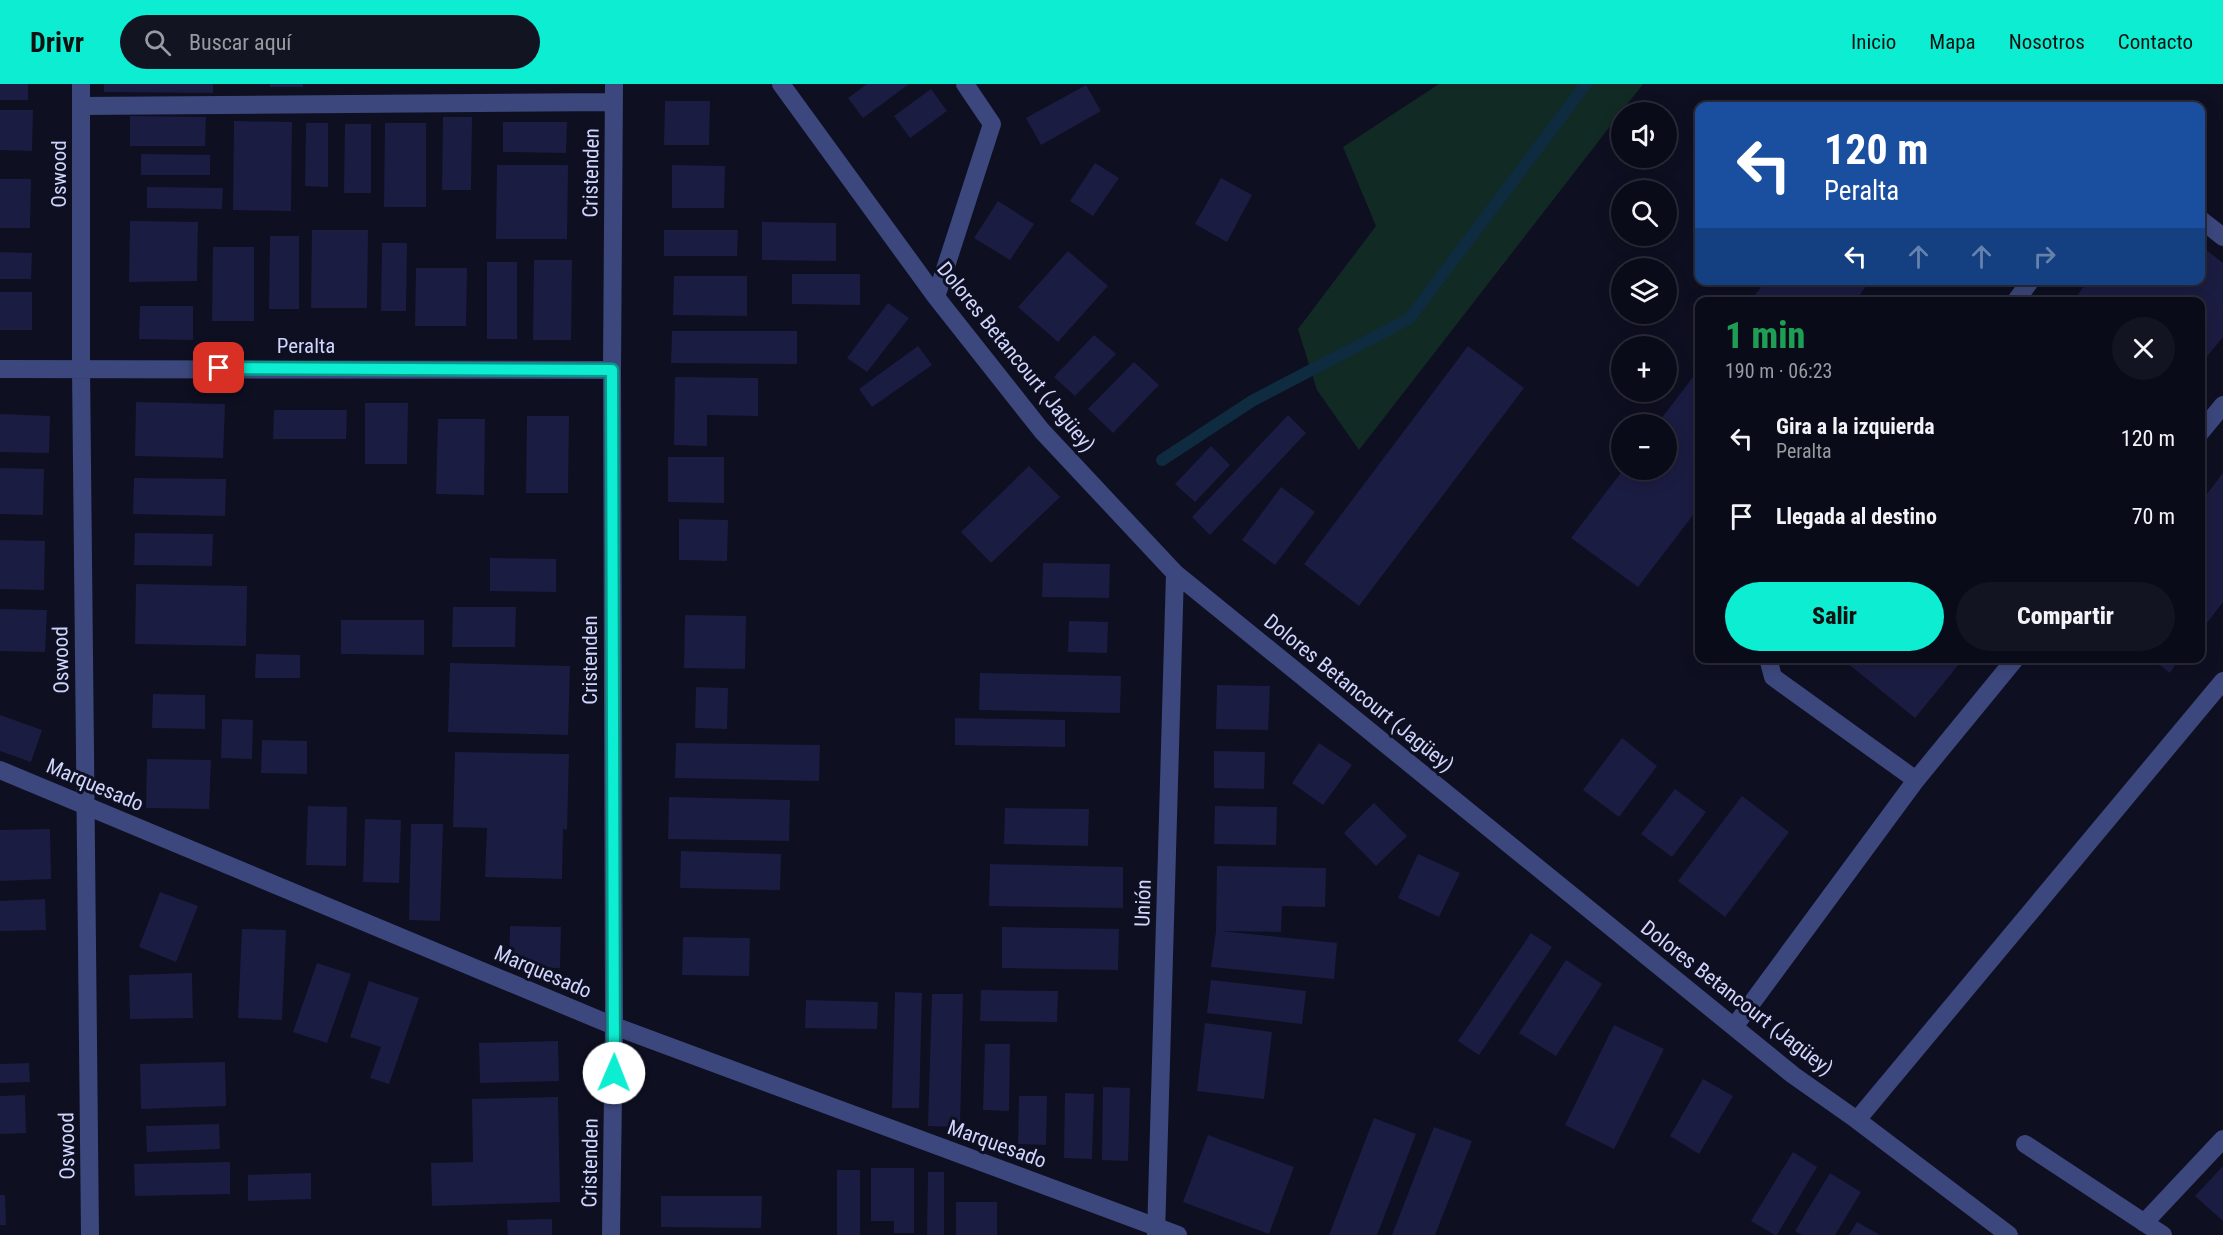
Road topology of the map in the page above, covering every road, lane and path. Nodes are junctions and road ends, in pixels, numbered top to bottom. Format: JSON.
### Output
{"nodes":[{"id":1,"x":81,"y":84,"type":"edge"},
{"id":2,"x":781,"y":84,"type":"edge"},
{"id":3,"x":965,"y":84,"type":"edge"},
{"id":4,"x":614,"y":93,"type":"edge"},
{"id":5,"x":81,"y":106,"type":"junction"},
{"id":6,"x":2205,"y":223,"type":"edge"},
{"id":7,"x":2223,"y":237,"type":"edge"},
{"id":8,"x":936,"y":297,"type":"junction"},
{"id":9,"x":81,"y":368,"type":"junction"},
{"id":10,"x":0,"y":369,"type":"edge"},
{"id":11,"x":612,"y":370,"type":"junction"},
{"id":12,"x":2223,"y":405,"type":"edge"},
{"id":13,"x":2205,"y":427,"type":"edge"},
{"id":14,"x":1175,"y":573,"type":"junction"},
{"id":15,"x":1769,"y":663,"type":"edge"},
{"id":16,"x":2012,"y":663,"type":"edge"},
{"id":17,"x":2223,"y":681,"type":"edge"},
{"id":18,"x":0,"y":770,"type":"edge"},
{"id":19,"x":1916,"y":780,"type":"junction"},
{"id":20,"x":85,"y":806,"type":"junction"},
{"id":21,"x":614,"y":1026,"type":"junction"},
{"id":22,"x":1734,"y":1027,"type":"junction"},
{"id":23,"x":1857,"y":1120,"type":"junction"},
{"id":24,"x":2223,"y":1139,"type":"edge"},
{"id":25,"x":2025,"y":1144,"type":"dead end"},
{"id":26,"x":2144,"y":1223,"type":"junction"},
{"id":27,"x":1156,"y":1231,"type":"edge"},
{"id":28,"x":90,"y":1235,"type":"edge"},
{"id":29,"x":611,"y":1235,"type":"edge"},
{"id":30,"x":1178,"y":1235,"type":"edge"},
{"id":31,"x":2009,"y":1235,"type":"edge"},
{"id":32,"x":2163,"y":1235,"type":"edge"}],
"edges":[{"from":1,"to":5,"type":"street","name":"Oswood"},
{"from":2,"to":8,"type":"street","name":"Dolores Betancourt (Jagüey)"},
{"from":3,"to":8,"type":"street"},
{"from":4,"to":5,"type":"street"},
{"from":4,"to":11,"type":"street","name":"Cristenden"},
{"from":5,"to":9,"type":"street","name":"Oswood"},
{"from":6,"to":7,"type":"street"},
{"from":8,"to":14,"type":"street","name":"Dolores Betancourt (Jagüey)"},
{"from":9,"to":10,"type":"street","name":"Peralta"},
{"from":9,"to":11,"type":"street","name":"Peralta"},
{"from":9,"to":20,"type":"street","name":"Oswood"},
{"from":11,"to":21,"type":"street","name":"Cristenden"},
{"from":12,"to":13,"type":"street"},
{"from":14,"to":22,"type":"street","name":"Dolores Betancourt (Jagüey)"},
{"from":14,"to":27,"type":"street","name":"Unión"},
{"from":15,"to":19,"type":"street"},
{"from":16,"to":19,"type":"street"},
{"from":17,"to":23,"type":"street"},
{"from":18,"to":20,"type":"street","name":"Marquesado"},
{"from":19,"to":22,"type":"street"},
{"from":20,"to":21,"type":"street","name":"Marquesado"},
{"from":20,"to":28,"type":"street","name":"Oswood"},
{"from":21,"to":27,"type":"street","name":"Marquesado"},
{"from":21,"to":29,"type":"street","name":"Cristenden"},
{"from":22,"to":23,"type":"street","name":"Dolores Betancourt (Jagüey)"},
{"from":23,"to":31,"type":"street","name":"Dolores Betancourt (Jagüey)"},
{"from":24,"to":26,"type":"street"},
{"from":25,"to":26,"type":"street"},
{"from":26,"to":32,"type":"street"},
{"from":27,"to":30,"type":"street","name":"Marquesado"}]}
